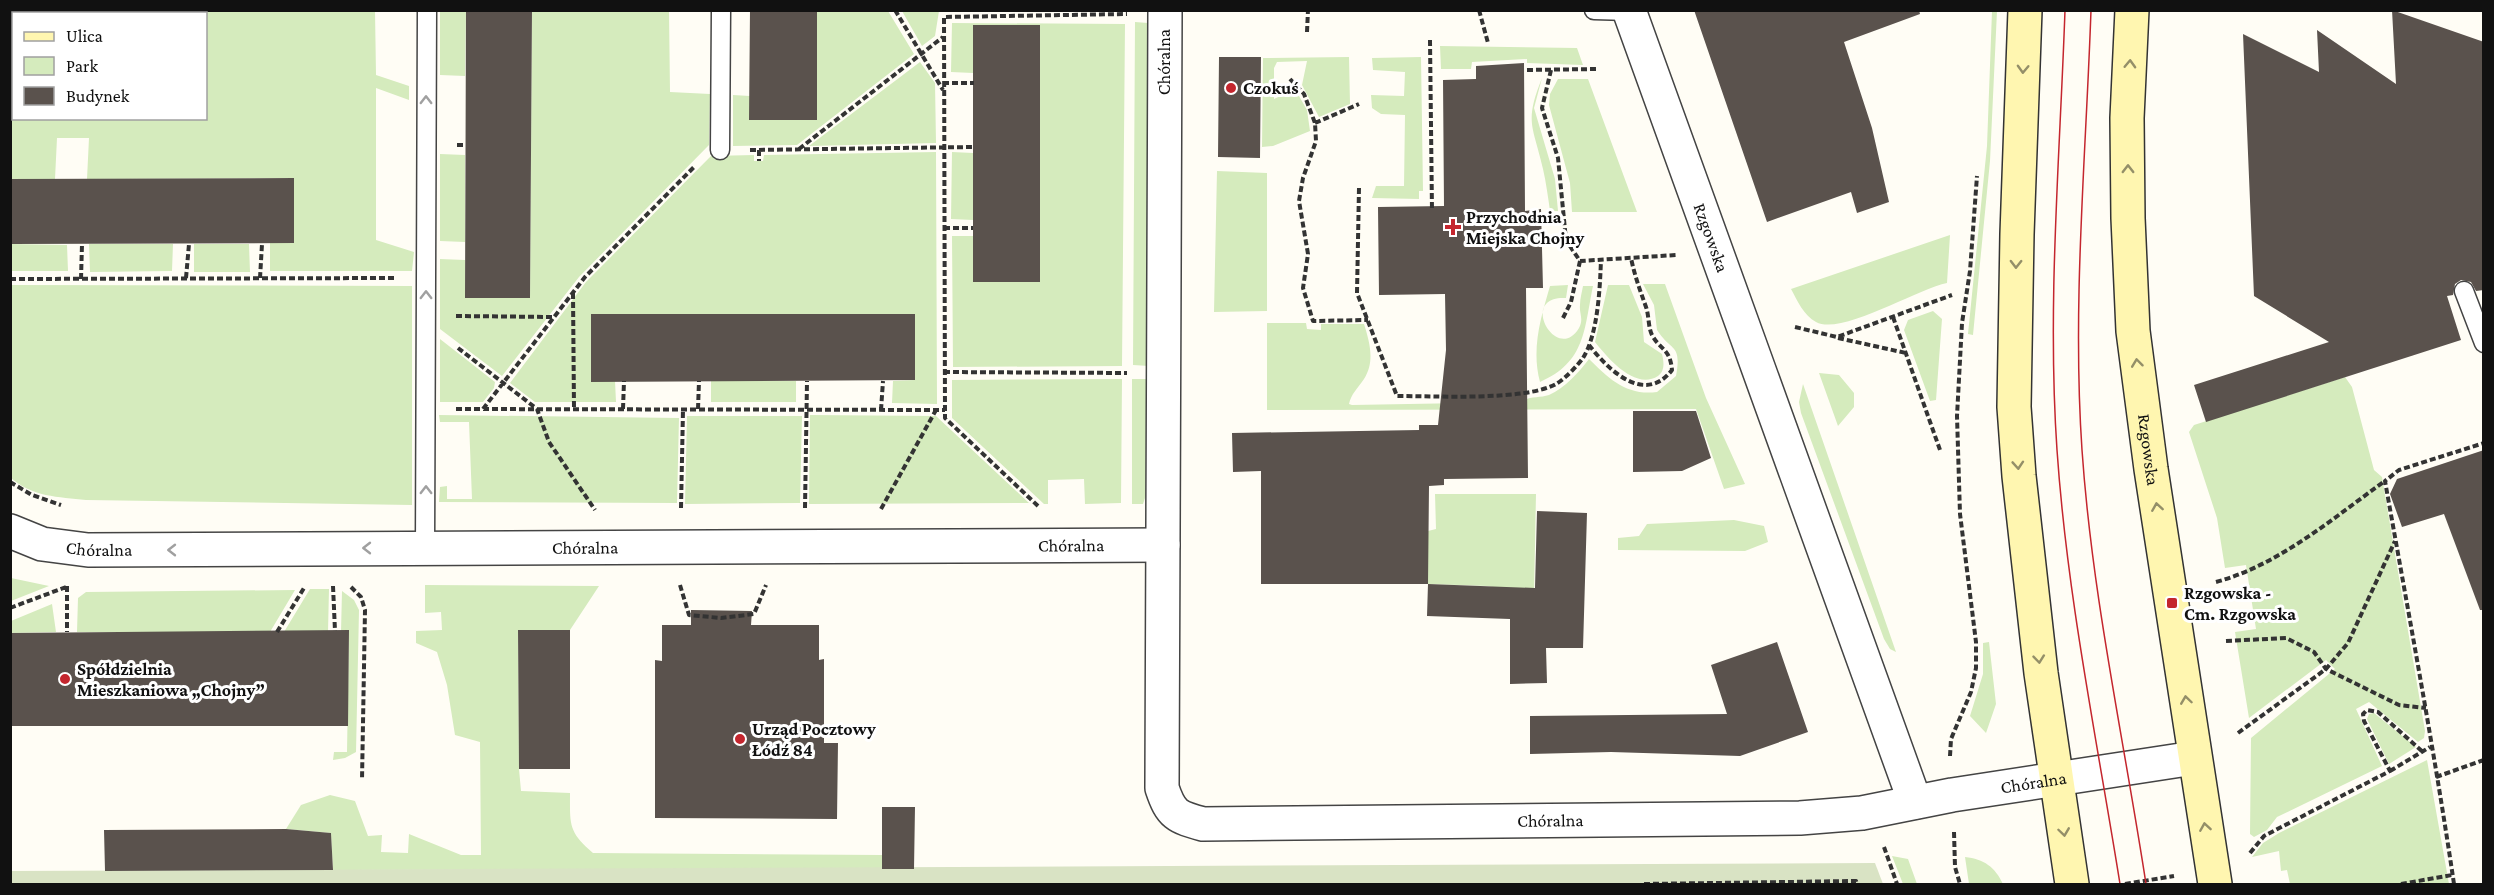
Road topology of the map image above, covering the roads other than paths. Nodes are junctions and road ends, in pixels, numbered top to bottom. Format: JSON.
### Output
{"nodes":[{"id":1,"x":427,"y":10,"type":"edge"},
{"id":2,"x":721,"y":10,"type":"edge"},
{"id":3,"x":1593,"y":10,"type":"edge"},
{"id":4,"x":2025,"y":10,"type":"edge"},
{"id":5,"x":2132,"y":10,"type":"edge"},
{"id":6,"x":1629,"y":11,"type":"edge"},
{"id":7,"x":1164,"y":13,"type":"edge"},
{"id":8,"x":720,"y":150,"type":"road end"},
{"id":9,"x":2464,"y":291,"type":"dead end"},
{"id":10,"x":2484,"y":343,"type":"edge"},
{"id":11,"x":10,"y":531,"type":"edge"},
{"id":12,"x":1163,"y":545,"type":"junction"},
{"id":13,"x":425,"y":549,"type":"junction"},
{"id":14,"x":2194,"y":758,"type":"junction"},
{"id":15,"x":2057,"y":780,"type":"junction"},
{"id":16,"x":1915,"y":802,"type":"junction"},
{"id":17,"x":2072,"y":885,"type":"edge"},
{"id":18,"x":2215,"y":885,"type":"edge"}],
"edges":[{"from":13,"to":1,"type":"lane","one_way":true},
{"from":2,"to":8,"type":"lane"},
{"from":3,"to":6,"type":"lane"},
{"from":4,"to":15,"type":"main road","one_way":true},
{"from":14,"to":5,"type":"main road","name":"Rzgowska","one_way":true},
{"from":6,"to":16,"type":"street","name":"Rzgowska"},
{"from":7,"to":12,"type":"street","name":"Chóralna"},
{"from":9,"to":10,"type":"lane"},
{"from":13,"to":11,"type":"street","name":"Chóralna","one_way":true},
{"from":12,"to":13,"type":"street","name":"Chóralna"},
{"from":12,"to":16,"type":"street","name":"Chóralna"},
{"from":14,"to":15,"type":"street","name":"Chóralna"},
{"from":18,"to":14,"type":"main road","name":"Rzgowska","one_way":true},
{"from":15,"to":16,"type":"street","name":"Chóralna"},
{"from":15,"to":17,"type":"main road","one_way":true}]}
